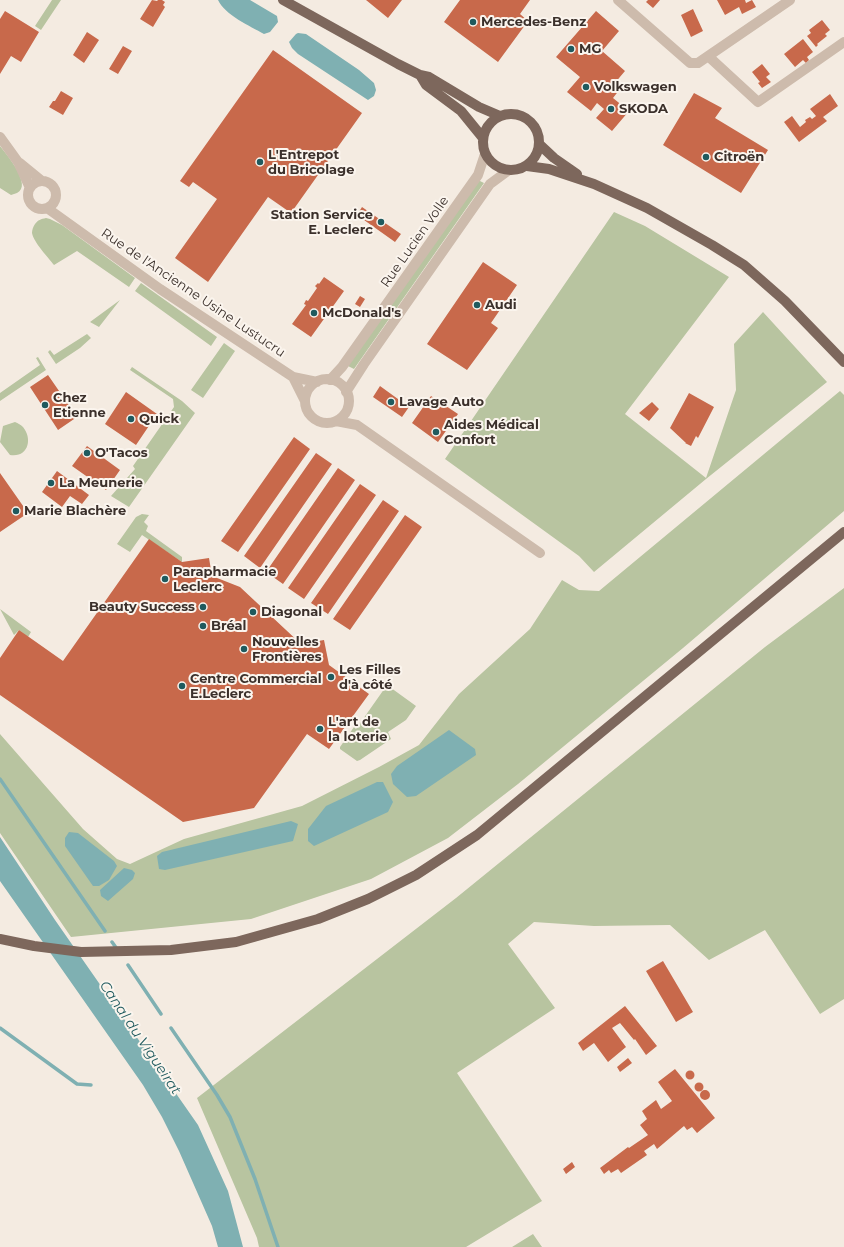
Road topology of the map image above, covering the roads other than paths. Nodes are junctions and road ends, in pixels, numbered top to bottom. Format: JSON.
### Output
{"nodes":[{"id":1,"x":283,"y":0,"type":"edge"},
{"id":2,"x":618,"y":0,"type":"edge"},
{"id":3,"x":790,"y":0,"type":"edge"},
{"id":4,"x":844,"y":42,"type":"edge"},
{"id":5,"x":708,"y":56,"type":"junction"},
{"id":6,"x":420,"y":75,"type":"junction"},
{"id":7,"x":500,"y":116,"type":"junction"},
{"id":8,"x":0,"y":137,"type":"edge"},
{"id":9,"x":483,"y":138,"type":"junction"},
{"id":10,"x":539,"y":144,"type":"junction"},
{"id":11,"x":485,"y":154,"type":"junction"},
{"id":12,"x":18,"y":162,"type":"junction"},
{"id":13,"x":527,"y":166,"type":"junction"},
{"id":14,"x":509,"y":170,"type":"junction"},
{"id":15,"x":42,"y":181,"type":"junction"},
{"id":16,"x":594,"y":184,"type":"junction"},
{"id":17,"x":30,"y":188,"type":"junction"},
{"id":18,"x":50,"y":205,"type":"junction"},
{"id":19,"x":844,"y":362,"type":"edge"},
{"id":20,"x":293,"y":377,"type":"junction"},
{"id":21,"x":330,"y":380,"type":"junction"},
{"id":22,"x":317,"y":382,"type":"junction"},
{"id":23,"x":346,"y":392,"type":"junction"},
{"id":24,"x":305,"y":400,"type":"junction"},
{"id":25,"x":348,"y":405,"type":"junction"},
{"id":26,"x":336,"y":421,"type":"junction"},
{"id":27,"x":358,"y":425,"type":"junction"},
{"id":28,"x":844,"y":532,"type":"edge"},
{"id":29,"x":540,"y":553,"type":"dead end"},
{"id":30,"x":0,"y":939,"type":"edge"}],
"edges":[{"from":1,"to":6,"type":"main road"},
{"from":2,"to":5,"type":"street"},
{"from":3,"to":5,"type":"street"},
{"from":4,"to":5,"type":"street"},
{"from":6,"to":7,"type":"main road"},
{"from":6,"to":9,"type":"main road"},
{"from":7,"to":9,"type":"main road"},
{"from":7,"to":10,"type":"main road"},
{"from":8,"to":12,"type":"street","name":"Rue de l'Ancienne Usine Lustucru"},
{"from":9,"to":11,"type":"main road"},
{"from":10,"to":13,"type":"main road"},
{"from":10,"to":16,"type":"main road"},
{"from":11,"to":14,"type":"main road"},
{"from":11,"to":21,"type":"street","name":"Rue Lucien Volle"},
{"from":12,"to":15,"type":"street","name":"Rue de l'Ancienne Usine Lustucru"},
{"from":12,"to":17,"type":"street","name":"Rue de l'Ancienne Usine Lustucru"},
{"from":13,"to":14,"type":"main road"},
{"from":13,"to":16,"type":"main road"},
{"from":14,"to":23,"type":"street"},
{"from":15,"to":17,"type":"street"},
{"from":15,"to":18,"type":"street","name":"Rue de l'Ancienne Usine Lustucru"},
{"from":16,"to":19,"type":"main road"},
{"from":17,"to":18,"type":"street","name":"Rue de l'Ancienne Usine Lustucru"},
{"from":18,"to":20,"type":"street","name":"Rue de l'Ancienne Usine Lustucru"},
{"from":20,"to":22,"type":"street","name":"Rue de l'Ancienne Usine Lustucru"},
{"from":20,"to":24,"type":"street","name":"Rue de l'Ancienne Usine Lustucru"},
{"from":21,"to":22,"type":"street"},
{"from":21,"to":23,"type":"street"},
{"from":22,"to":24,"type":"street"},
{"from":23,"to":25,"type":"street"},
{"from":24,"to":26,"type":"street"},
{"from":25,"to":26,"type":"street"},
{"from":25,"to":27,"type":"street"},
{"from":26,"to":27,"type":"street"},
{"from":27,"to":29,"type":"street"},
{"from":28,"to":30,"type":"main road"}]}
